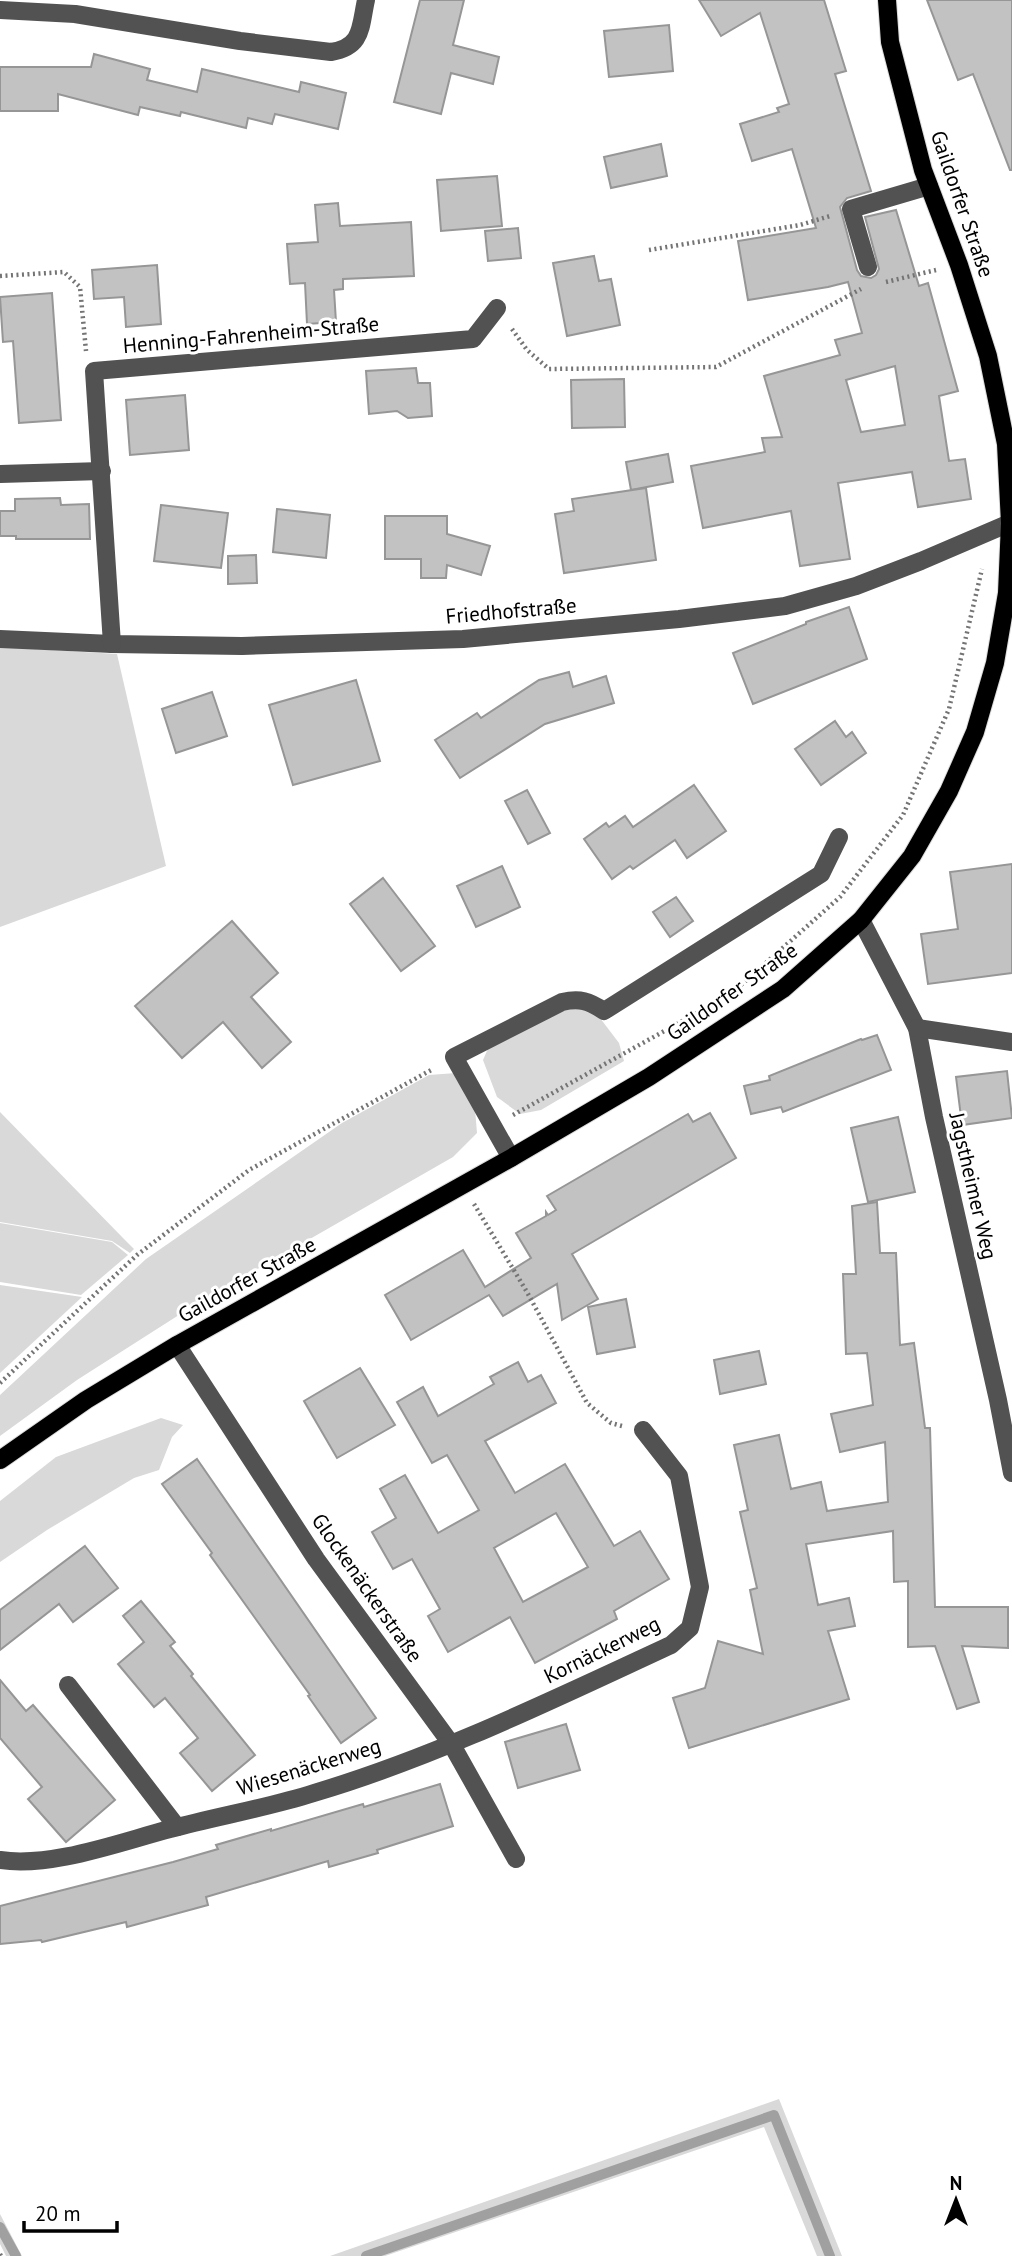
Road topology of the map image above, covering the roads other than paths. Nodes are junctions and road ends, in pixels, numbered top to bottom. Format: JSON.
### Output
{"nodes":[{"id":1,"x":366,"y":0,"type":"edge"},
{"id":2,"x":887,"y":0,"type":"edge"},
{"id":3,"x":0,"y":9,"type":"edge"},
{"id":4,"x":929,"y":186,"type":"junction"},
{"id":5,"x":867,"y":267,"type":"dead end"},
{"id":6,"x":497,"y":308,"type":"road end"},
{"id":7,"x":102,"y":471,"type":"junction"},
{"id":8,"x":0,"y":474,"type":"edge"},
{"id":9,"x":1011,"y":522,"type":"edge"},
{"id":10,"x":0,"y":639,"type":"edge"},
{"id":11,"x":112,"y":644,"type":"junction"},
{"id":12,"x":839,"y":837,"type":"dead end"},
{"id":13,"x":861,"y":920,"type":"junction"},
{"id":14,"x":917,"y":1028,"type":"junction"},
{"id":15,"x":1012,"y":1042,"type":"edge"},
{"id":16,"x":511,"y":1158,"type":"junction"},
{"id":17,"x":177,"y":1345,"type":"junction"},
{"id":18,"x":643,"y":1430,"type":"road end"},
{"id":19,"x":0,"y":1460,"type":"edge"},
{"id":20,"x":1012,"y":1473,"type":"edge"},
{"id":21,"x":68,"y":1685,"type":"dead end"},
{"id":22,"x":452,"y":1745,"type":"junction"},
{"id":23,"x":177,"y":1827,"type":"junction"},
{"id":24,"x":516,"y":1859,"type":"dead end"},
{"id":25,"x":0,"y":1860,"type":"edge"}],
"edges":[{"from":1,"to":3,"type":"street"},
{"from":2,"to":4,"type":"main road","name":"Gaildorfer Straße"},
{"from":4,"to":5,"type":"street"},
{"from":4,"to":9,"type":"main road","name":"Gaildorfer Straße"},
{"from":6,"to":7,"type":"street","name":"Henning-Fahrenheim-Straße"},
{"from":7,"to":8,"type":"street"},
{"from":7,"to":11,"type":"street"},
{"from":9,"to":11,"type":"street","name":"Friedhofstraße"},
{"from":9,"to":13,"type":"main road","name":"Gaildorfer Straße"},
{"from":10,"to":11,"type":"street","name":"Friedhofstraße"},
{"from":12,"to":16,"type":"street"},
{"from":13,"to":14,"type":"street","name":"Jagstheimer Weg"},
{"from":13,"to":16,"type":"main road","name":"Gaildorfer Straße"},
{"from":14,"to":15,"type":"street"},
{"from":14,"to":20,"type":"street","name":"Jagstheimer Weg"},
{"from":16,"to":17,"type":"main road","name":"Gaildorfer Straße"},
{"from":17,"to":19,"type":"main road","name":"Gaildorfer Straße"},
{"from":17,"to":22,"type":"street","name":"Glockenäckerstraße"},
{"from":18,"to":22,"type":"street","name":"Kornäckerweg"},
{"from":21,"to":23,"type":"street"},
{"from":22,"to":23,"type":"street","name":"Wiesenäckerweg"},
{"from":22,"to":24,"type":"street","name":"Glockenäckerstraße"},
{"from":23,"to":25,"type":"street","name":"Wiesenäckerweg"}]}
